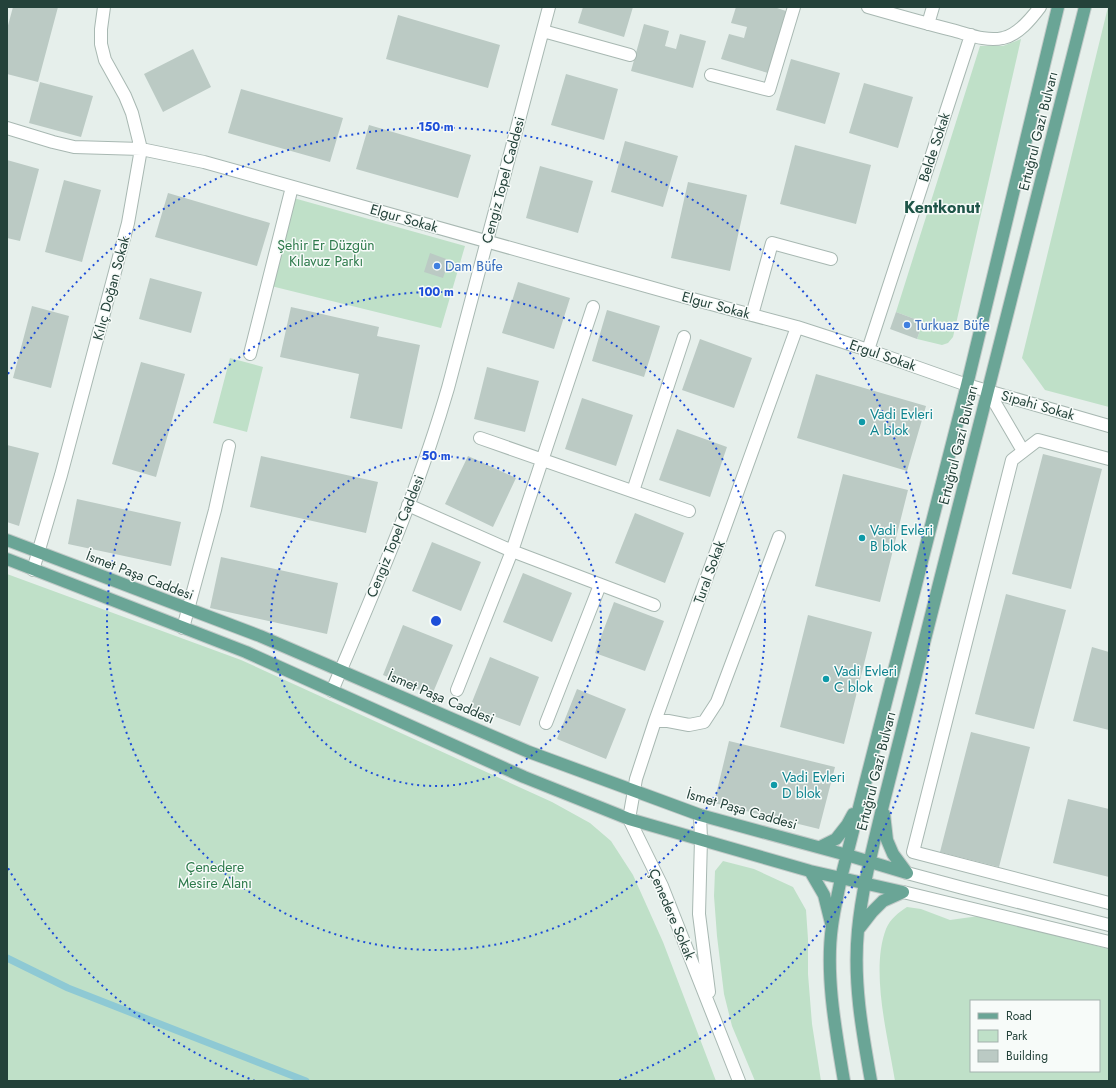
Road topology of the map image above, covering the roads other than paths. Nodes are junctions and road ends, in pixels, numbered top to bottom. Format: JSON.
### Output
{"nodes":[{"id":1,"x":104,"y":7,"type":"edge"},
{"id":2,"x":549,"y":7,"type":"edge"},
{"id":3,"x":794,"y":7,"type":"edge"},
{"id":4,"x":868,"y":7,"type":"edge"},
{"id":5,"x":933,"y":7,"type":"edge"},
{"id":6,"x":1040,"y":7,"type":"edge"},
{"id":7,"x":1058,"y":7,"type":"edge"},
{"id":8,"x":1085,"y":7,"type":"edge"},
{"id":9,"x":928,"y":24,"type":"junction"},
{"id":10,"x":543,"y":31,"type":"junction"},
{"id":11,"x":971,"y":35,"type":"junction"},
{"id":12,"x":630,"y":55,"type":"dead end"},
{"id":13,"x":711,"y":75,"type":"dead end"},
{"id":14,"x":7,"y":128,"type":"edge"},
{"id":15,"x":141,"y":149,"type":"junction"},
{"id":16,"x":292,"y":187,"type":"junction"},
{"id":17,"x":487,"y":242,"type":"junction"},
{"id":18,"x":831,"y":259,"type":"dead end"},
{"id":19,"x":593,"y":307,"type":"dead end"},
{"id":20,"x":752,"y":315,"type":"junction"},
{"id":21,"x":797,"y":327,"type":"junction"},
{"id":22,"x":684,"y":337,"type":"dead end"},
{"id":23,"x":868,"y":350,"type":"junction"},
{"id":24,"x":250,"y":354,"type":"dead end"},
{"id":25,"x":967,"y":385,"type":"junction"},
{"id":26,"x":988,"y":391,"type":"junction"},
{"id":27,"x":1109,"y":426,"type":"edge"},
{"id":28,"x":480,"y":438,"type":"dead end"},
{"id":29,"x":229,"y":446,"type":"dead end"},
{"id":30,"x":1023,"y":451,"type":"junction"},
{"id":31,"x":542,"y":460,"type":"junction"},
{"id":32,"x":1109,"y":460,"type":"edge"},
{"id":33,"x":633,"y":491,"type":"junction"},
{"id":34,"x":408,"y":505,"type":"junction"},
{"id":35,"x":689,"y":511,"type":"dead end"},
{"id":36,"x":779,"y":537,"type":"dead end"},
{"id":37,"x":7,"y":540,"type":"edge"},
{"id":38,"x":512,"y":551,"type":"junction"},
{"id":39,"x":38,"y":552,"type":"junction"},
{"id":40,"x":7,"y":559,"type":"edge"},
{"id":41,"x":33,"y":570,"type":"junction"},
{"id":42,"x":600,"y":585,"type":"junction"},
{"id":43,"x":654,"y":605,"type":"dead end"},
{"id":44,"x":188,"y":609,"type":"junction"},
{"id":45,"x":183,"y":628,"type":"junction"},
{"id":46,"x":341,"y":671,"type":"junction"},
{"id":47,"x":457,"y":690,"type":"dead end"},
{"id":48,"x":332,"y":691,"type":"junction"},
{"id":49,"x":655,"y":721,"type":"junction"},
{"id":50,"x":546,"y":723,"type":"dead end"},
{"id":51,"x":635,"y":790,"type":"junction"},
{"id":52,"x":861,"y":799,"type":"junction"},
{"id":53,"x":882,"y":805,"type":"junction"},
{"id":54,"x":700,"y":815,"type":"junction"},
{"id":55,"x":629,"y":819,"type":"junction"},
{"id":56,"x":701,"y":839,"type":"junction"},
{"id":57,"x":820,"y":847,"type":"junction"},
{"id":58,"x":847,"y":854,"type":"junction"},
{"id":59,"x":869,"y":861,"type":"junction"},
{"id":60,"x":810,"y":871,"type":"junction"},
{"id":61,"x":907,"y":873,"type":"junction"},
{"id":62,"x":841,"y":878,"type":"junction"},
{"id":63,"x":864,"y":883,"type":"junction"},
{"id":64,"x":903,"y":892,"type":"junction"},
{"id":65,"x":1109,"y":903,"type":"edge"},
{"id":66,"x":1109,"y":925,"type":"edge"},
{"id":67,"x":832,"y":927,"type":"junction"},
{"id":68,"x":858,"y":931,"type":"junction"},
{"id":69,"x":1109,"y":942,"type":"edge"},
{"id":70,"x":711,"y":1011,"type":"junction"},
{"id":71,"x":739,"y":1081,"type":"edge"},
{"id":72,"x":844,"y":1081,"type":"edge"},
{"id":73,"x":871,"y":1081,"type":"edge"}],
"edges":[{"from":1,"to":15,"type":"street","name":"Kılıç Doğan Sokak"},
{"from":2,"to":10,"type":"street","name":"Cengiz Topel Caddesi"},
{"from":3,"to":13,"type":"street"},
{"from":4,"to":9,"type":"street"},
{"from":5,"to":9,"type":"street"},
{"from":6,"to":11,"type":"street"},
{"from":7,"to":25,"type":"main road","name":"Ertuğrul Gazi Bulvarı"},
{"from":8,"to":26,"type":"main road","name":"Ertuğrul Gazi Bulvarı"},
{"from":9,"to":11,"type":"street"},
{"from":10,"to":12,"type":"street"},
{"from":10,"to":17,"type":"street","name":"Cengiz Topel Caddesi"},
{"from":11,"to":23,"type":"street","name":"Belde Sokak"},
{"from":14,"to":15,"type":"street","name":"Elgur Sokak"},
{"from":15,"to":16,"type":"street","name":"Elgur Sokak"},
{"from":15,"to":39,"type":"street","name":"Kılıç Doğan Sokak"},
{"from":16,"to":17,"type":"street","name":"Elgur Sokak"},
{"from":16,"to":24,"type":"street"},
{"from":17,"to":20,"type":"street","name":"Elgur Sokak"},
{"from":17,"to":34,"type":"street","name":"Cengiz Topel Caddesi"},
{"from":18,"to":20,"type":"street"},
{"from":19,"to":31,"type":"street"},
{"from":20,"to":21,"type":"street","name":"Elgur Sokak"},
{"from":21,"to":23,"type":"street","name":"Ergul Sokak"},
{"from":21,"to":49,"type":"street","name":"Tural Sokak"},
{"from":22,"to":33,"type":"street"},
{"from":23,"to":25,"type":"street","name":"Ergul Sokak"},
{"from":25,"to":26,"type":"street","name":"Sipahi Sokak"},
{"from":25,"to":52,"type":"main road","name":"Ertuğrul Gazi Bulvarı"},
{"from":26,"to":27,"type":"street","name":"Sipahi Sokak"},
{"from":26,"to":30,"type":"street"},
{"from":26,"to":53,"type":"main road","name":"Ertuğrul Gazi Bulvarı"},
{"from":28,"to":31,"type":"street"},
{"from":29,"to":44,"type":"street"},
{"from":30,"to":32,"type":"street"},
{"from":30,"to":65,"type":"street"},
{"from":31,"to":33,"type":"street"},
{"from":31,"to":38,"type":"street"},
{"from":33,"to":35,"type":"street"},
{"from":34,"to":38,"type":"street"},
{"from":34,"to":46,"type":"street","name":"Cengiz Topel Caddesi"},
{"from":36,"to":49,"type":"street"},
{"from":37,"to":39,"type":"main road","name":"İsmet Paşa Caddesi"},
{"from":38,"to":42,"type":"street"},
{"from":38,"to":47,"type":"street"},
{"from":39,"to":41,"type":"street","name":"Kılıç Doğan Sokak"},
{"from":39,"to":44,"type":"main road","name":"İsmet Paşa Caddesi"},
{"from":40,"to":41,"type":"main road"},
{"from":41,"to":45,"type":"main road"},
{"from":42,"to":43,"type":"street"},
{"from":42,"to":50,"type":"street"},
{"from":44,"to":45,"type":"street"},
{"from":44,"to":46,"type":"main road","name":"İsmet Paşa Caddesi"},
{"from":45,"to":48,"type":"main road"},
{"from":46,"to":48,"type":"street","name":"Cengiz Topel Caddesi"},
{"from":46,"to":51,"type":"main road","name":"İsmet Paşa Caddesi"},
{"from":48,"to":55,"type":"main road"},
{"from":49,"to":51,"type":"street","name":"Tural Sokak"},
{"from":51,"to":54,"type":"main road","name":"İsmet Paşa Caddesi"},
{"from":51,"to":55,"type":"street","name":"Tural Sokak"},
{"from":52,"to":57,"type":"main road"},
{"from":52,"to":58,"type":"main road","name":"Ertuğrul Gazi Bulvarı"},
{"from":53,"to":59,"type":"main road","name":"Ertuğrul Gazi Bulvarı"},
{"from":53,"to":61,"type":"main road"},
{"from":54,"to":56,"type":"street","name":"Çenedere Sokak"},
{"from":54,"to":57,"type":"main road","name":"İsmet Paşa Caddesi"},
{"from":55,"to":56,"type":"main road"},
{"from":55,"to":70,"type":"street","name":"Çenedere Sokak"},
{"from":56,"to":60,"type":"main road"},
{"from":56,"to":70,"type":"street","name":"Çenedere Sokak"},
{"from":57,"to":58,"type":"main road","name":"İsmet Paşa Caddesi"},
{"from":58,"to":59,"type":"main road","name":"İsmet Paşa Caddesi"},
{"from":58,"to":62,"type":"main road","name":"Ertuğrul Gazi Bulvarı"},
{"from":59,"to":61,"type":"main road","name":"İsmet Paşa Caddesi"},
{"from":59,"to":63,"type":"main road","name":"Ertuğrul Gazi Bulvarı"},
{"from":60,"to":62,"type":"main road"},
{"from":60,"to":67,"type":"main road"},
{"from":61,"to":66,"type":"street"},
{"from":62,"to":63,"type":"main road"},
{"from":62,"to":67,"type":"main road","name":"Ertuğrul Gazi Bulvarı"},
{"from":63,"to":64,"type":"main road"},
{"from":63,"to":68,"type":"main road","name":"Ertuğrul Gazi Bulvarı"},
{"from":64,"to":68,"type":"main road"},
{"from":64,"to":69,"type":"street"},
{"from":67,"to":72,"type":"main road","name":"Ertuğrul Gazi Bulvarı"},
{"from":68,"to":73,"type":"main road","name":"Ertuğrul Gazi Bulvarı"},
{"from":70,"to":71,"type":"street","name":"Çenedere Sokak"}]}
